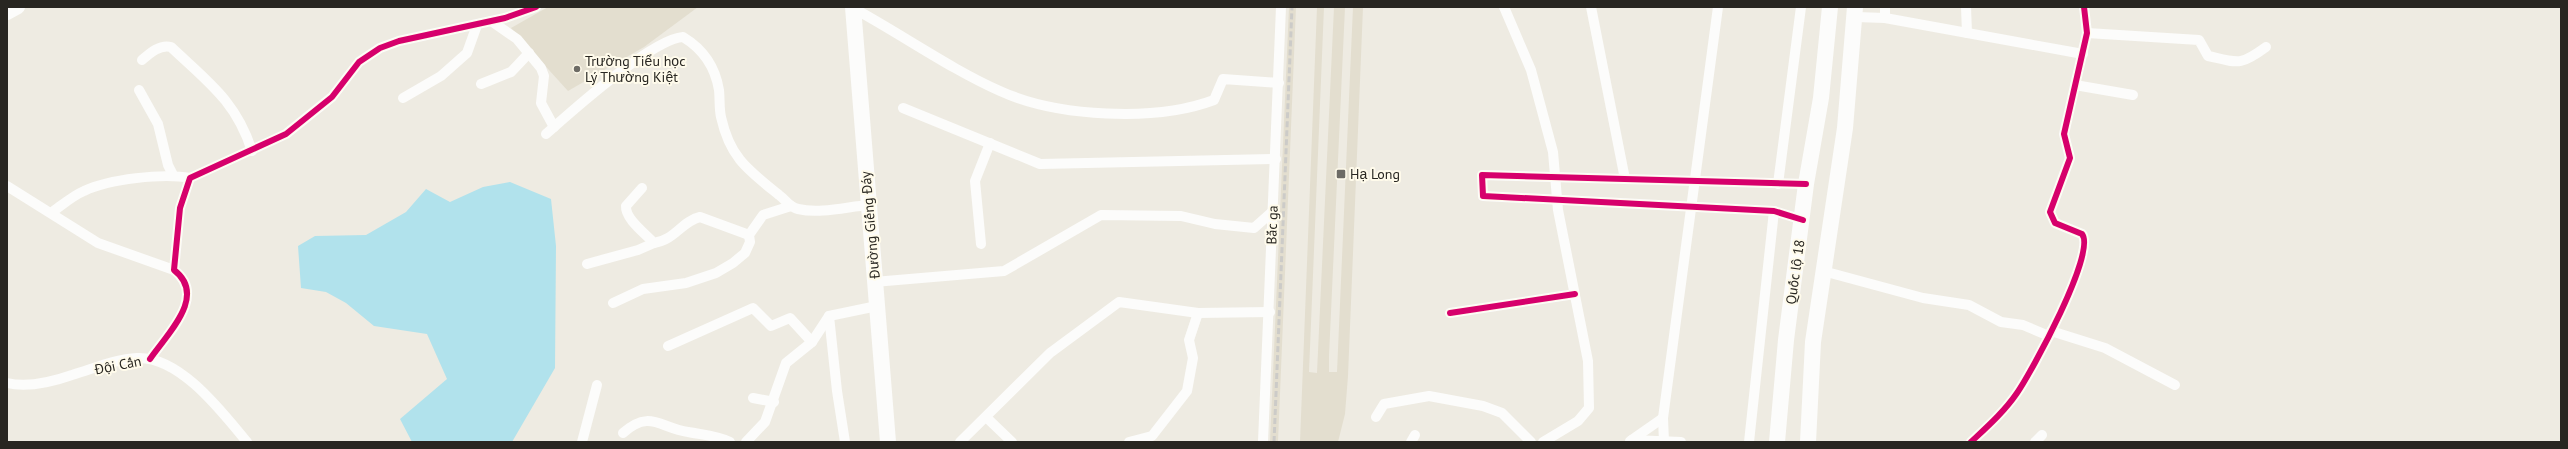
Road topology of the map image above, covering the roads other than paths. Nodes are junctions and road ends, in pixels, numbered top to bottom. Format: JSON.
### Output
{"nodes":[{"id":1,"x":18,"y":7,"type":"edge"},
{"id":2,"x":536,"y":7,"type":"edge"},
{"id":3,"x":853,"y":7,"type":"edge"},
{"id":4,"x":1281,"y":7,"type":"edge"},
{"id":5,"x":1504,"y":7,"type":"edge"},
{"id":6,"x":1591,"y":7,"type":"edge"},
{"id":7,"x":1718,"y":7,"type":"edge"},
{"id":8,"x":1801,"y":7,"type":"edge"},
{"id":9,"x":1830,"y":7,"type":"edge"},
{"id":10,"x":1885,"y":7,"type":"edge"},
{"id":11,"x":1966,"y":7,"type":"edge"},
{"id":12,"x":2084,"y":7,"type":"edge"},
{"id":13,"x":1856,"y":12,"type":"edge"},
{"id":14,"x":7,"y":13,"type":"edge"},
{"id":15,"x":1885,"y":18,"type":"junction"},
{"id":16,"x":491,"y":22,"type":"junction"},
{"id":17,"x":477,"y":25,"type":"junction"},
{"id":18,"x":1967,"y":33,"type":"junction"},
{"id":19,"x":2087,"y":33,"type":"junction"},
{"id":20,"x":2266,"y":46,"type":"dead end"},
{"id":21,"x":529,"y":53,"type":"junction"},
{"id":22,"x":2083,"y":54,"type":"junction"},
{"id":23,"x":142,"y":60,"type":"dead end"},
{"id":24,"x":481,"y":84,"type":"dead end"},
{"id":25,"x":1279,"y":84,"type":"junction"},
{"id":26,"x":2075,"y":85,"type":"junction"},
{"id":27,"x":139,"y":90,"type":"dead end"},
{"id":28,"x":2134,"y":95,"type":"dead end"},
{"id":29,"x":403,"y":98,"type":"dead end"},
{"id":30,"x":903,"y":108,"type":"dead end"},
{"id":31,"x":554,"y":127,"type":"junction"},
{"id":32,"x":546,"y":134,"type":"dead end"},
{"id":33,"x":990,"y":143,"type":"junction"},
{"id":34,"x":252,"y":151,"type":"junction"},
{"id":35,"x":1276,"y":159,"type":"junction"},
{"id":36,"x":173,"y":175,"type":"junction"},
{"id":37,"x":1555,"y":177,"type":"junction"},
{"id":38,"x":190,"y":178,"type":"junction"},
{"id":39,"x":1625,"y":179,"type":"junction"},
{"id":40,"x":1696,"y":181,"type":"junction"},
{"id":41,"x":1778,"y":184,"type":"junction"},
{"id":42,"x":1806,"y":184,"type":"junction"},
{"id":43,"x":7,"y":186,"type":"edge"},
{"id":44,"x":642,"y":188,"type":"dead end"},
{"id":45,"x":1557,"y":200,"type":"junction"},
{"id":46,"x":868,"y":205,"type":"junction"},
{"id":47,"x":791,"y":206,"type":"junction"},
{"id":48,"x":1692,"y":207,"type":"junction"},
{"id":49,"x":1774,"y":211,"type":"junction"},
{"id":50,"x":1272,"y":212,"type":"junction"},
{"id":51,"x":51,"y":214,"type":"junction"},
{"id":52,"x":1803,"y":220,"type":"junction"},
{"id":53,"x":1830,"y":223,"type":"junction"},
{"id":54,"x":749,"y":235,"type":"junction"},
{"id":55,"x":654,"y":243,"type":"junction"},
{"id":56,"x":981,"y":244,"type":"dead end"},
{"id":57,"x":587,"y":264,"type":"dead end"},
{"id":58,"x":174,"y":270,"type":"junction"},
{"id":59,"x":1823,"y":271,"type":"junction"},
{"id":60,"x":874,"y":282,"type":"junction"},
{"id":61,"x":1574,"y":294,"type":"junction"},
{"id":62,"x":613,"y":303,"type":"dead end"},
{"id":63,"x":877,"y":306,"type":"junction"},
{"id":64,"x":1270,"y":312,"type":"junction"},
{"id":65,"x":1198,"y":313,"type":"junction"},
{"id":66,"x":1450,"y":313,"type":"dead end"},
{"id":67,"x":829,"y":316,"type":"junction"},
{"id":68,"x":2050,"y":334,"type":"junction"},
{"id":69,"x":812,"y":342,"type":"junction"},
{"id":70,"x":668,"y":346,"type":"dead end"},
{"id":71,"x":150,"y":359,"type":"junction"},
{"id":72,"x":7,"y":383,"type":"edge"},
{"id":73,"x":597,"y":385,"type":"dead end"},
{"id":74,"x":2175,"y":385,"type":"dead end"},
{"id":75,"x":753,"y":398,"type":"dead end"},
{"id":76,"x":774,"y":402,"type":"junction"},
{"id":77,"x":987,"y":418,"type":"junction"},
{"id":78,"x":1376,"y":418,"type":"dead end"},
{"id":79,"x":1663,"y":418,"type":"junction"},
{"id":80,"x":622,"y":433,"type":"dead end"},
{"id":81,"x":1630,"y":441,"type":"edge"},
{"id":82,"x":247,"y":442,"type":"edge"},
{"id":83,"x":582,"y":442,"type":"edge"},
{"id":84,"x":730,"y":442,"type":"edge"},
{"id":85,"x":746,"y":442,"type":"edge"},
{"id":86,"x":845,"y":442,"type":"edge"},
{"id":87,"x":888,"y":442,"type":"edge"},
{"id":88,"x":960,"y":442,"type":"edge"},
{"id":89,"x":1012,"y":442,"type":"edge"},
{"id":90,"x":1129,"y":442,"type":"edge"},
{"id":91,"x":1262,"y":442,"type":"edge"},
{"id":92,"x":1532,"y":442,"type":"edge"},
{"id":93,"x":1543,"y":442,"type":"edge"},
{"id":94,"x":1664,"y":442,"type":"edge"},
{"id":95,"x":1681,"y":442,"type":"edge"},
{"id":96,"x":1749,"y":442,"type":"edge"},
{"id":97,"x":1778,"y":442,"type":"edge"},
{"id":98,"x":1808,"y":442,"type":"edge"},
{"id":99,"x":1971,"y":442,"type":"edge"}],
"edges":[{"from":1,"to":14,"type":"main road"},
{"from":2,"to":16,"type":"street"},
{"from":3,"to":25,"type":"street"},
{"from":3,"to":46,"type":"main road","name":"Đường Giếng Đáy"},
{"from":4,"to":25,"type":"street","name":"Bắc ga"},
{"from":5,"to":37,"type":"street"},
{"from":6,"to":39,"type":"street"},
{"from":7,"to":40,"type":"street"},
{"from":8,"to":41,"type":"street"},
{"from":9,"to":42,"type":"main road","name":"Quốc lộ 18"},
{"from":10,"to":15,"type":"street"},
{"from":11,"to":18,"type":"street"},
{"from":12,"to":19,"type":"street"},
{"from":13,"to":15,"type":"street"},
{"from":13,"to":53,"type":"main road","name":"Quốc lộ 18"},
{"from":15,"to":18,"type":"street"},
{"from":16,"to":17,"type":"street"},
{"from":16,"to":21,"type":"street"},
{"from":17,"to":29,"type":"street"},
{"from":17,"to":34,"type":"street"},
{"from":18,"to":22,"type":"street"},
{"from":19,"to":20,"type":"street"},
{"from":19,"to":22,"type":"street"},
{"from":21,"to":24,"type":"street"},
{"from":21,"to":31,"type":"street"},
{"from":22,"to":26,"type":"street"},
{"from":23,"to":34,"type":"street"},
{"from":25,"to":35,"type":"street","name":"Bắc ga"},
{"from":26,"to":28,"type":"street"},
{"from":26,"to":68,"type":"street"},
{"from":27,"to":36,"type":"street"},
{"from":30,"to":33,"type":"street"},
{"from":31,"to":32,"type":"street"},
{"from":31,"to":47,"type":"street"},
{"from":33,"to":35,"type":"street"},
{"from":33,"to":56,"type":"street"},
{"from":34,"to":38,"type":"street"},
{"from":35,"to":50,"type":"street","name":"Bắc ga"},
{"from":36,"to":38,"type":"street"},
{"from":36,"to":51,"type":"street"},
{"from":37,"to":39,"type":"street"},
{"from":37,"to":45,"type":"street"},
{"from":37,"to":45,"type":"street"},
{"from":38,"to":58,"type":"street"},
{"from":39,"to":40,"type":"street"},
{"from":40,"to":41,"type":"street"},
{"from":40,"to":48,"type":"street"},
{"from":41,"to":42,"type":"street"},
{"from":42,"to":52,"type":"main road","name":"Quốc lộ 18"},
{"from":43,"to":51,"type":"street"},
{"from":44,"to":55,"type":"street"},
{"from":45,"to":48,"type":"street"},
{"from":45,"to":61,"type":"street"},
{"from":46,"to":47,"type":"street"},
{"from":46,"to":60,"type":"main road","name":"Đường Giếng Đáy"},
{"from":47,"to":54,"type":"street"},
{"from":48,"to":49,"type":"street"},
{"from":48,"to":79,"type":"street"},
{"from":49,"to":52,"type":"street"},
{"from":49,"to":96,"type":"street"},
{"from":50,"to":60,"type":"street"},
{"from":50,"to":64,"type":"street","name":"Bắc ga"},
{"from":51,"to":58,"type":"street"},
{"from":52,"to":53,"type":"main road"},
{"from":52,"to":97,"type":"main road","name":"Quốc lộ 18"},
{"from":53,"to":59,"type":"main road","name":"Quốc lộ 18"},
{"from":54,"to":55,"type":"street"},
{"from":54,"to":62,"type":"street"},
{"from":55,"to":57,"type":"street"},
{"from":58,"to":71,"type":"street"},
{"from":59,"to":68,"type":"street"},
{"from":59,"to":98,"type":"main road","name":"Quốc lộ 18"},
{"from":60,"to":63,"type":"main road","name":"Đường Giếng Đáy"},
{"from":61,"to":66,"type":"street"},
{"from":61,"to":93,"type":"street"},
{"from":63,"to":67,"type":"street"},
{"from":63,"to":87,"type":"main road","name":"Đường Giếng Đáy"},
{"from":64,"to":65,"type":"street"},
{"from":64,"to":91,"type":"street","name":"Bắc ga"},
{"from":65,"to":77,"type":"street"},
{"from":65,"to":90,"type":"street"},
{"from":67,"to":69,"type":"street"},
{"from":67,"to":86,"type":"street"},
{"from":68,"to":74,"type":"street"},
{"from":68,"to":99,"type":"street"},
{"from":69,"to":70,"type":"street"},
{"from":69,"to":76,"type":"street"},
{"from":71,"to":72,"type":"street","name":"Đội Cấn"},
{"from":71,"to":82,"type":"street","name":"Đội Cấn"},
{"from":73,"to":83,"type":"street"},
{"from":75,"to":76,"type":"street"},
{"from":76,"to":85,"type":"street"},
{"from":77,"to":88,"type":"street"},
{"from":77,"to":89,"type":"street"},
{"from":78,"to":92,"type":"street"},
{"from":79,"to":81,"type":"street"},
{"from":79,"to":94,"type":"street"},
{"from":80,"to":84,"type":"street"},
{"from":81,"to":94,"type":"street"},
{"from":94,"to":95,"type":"street"}]}
